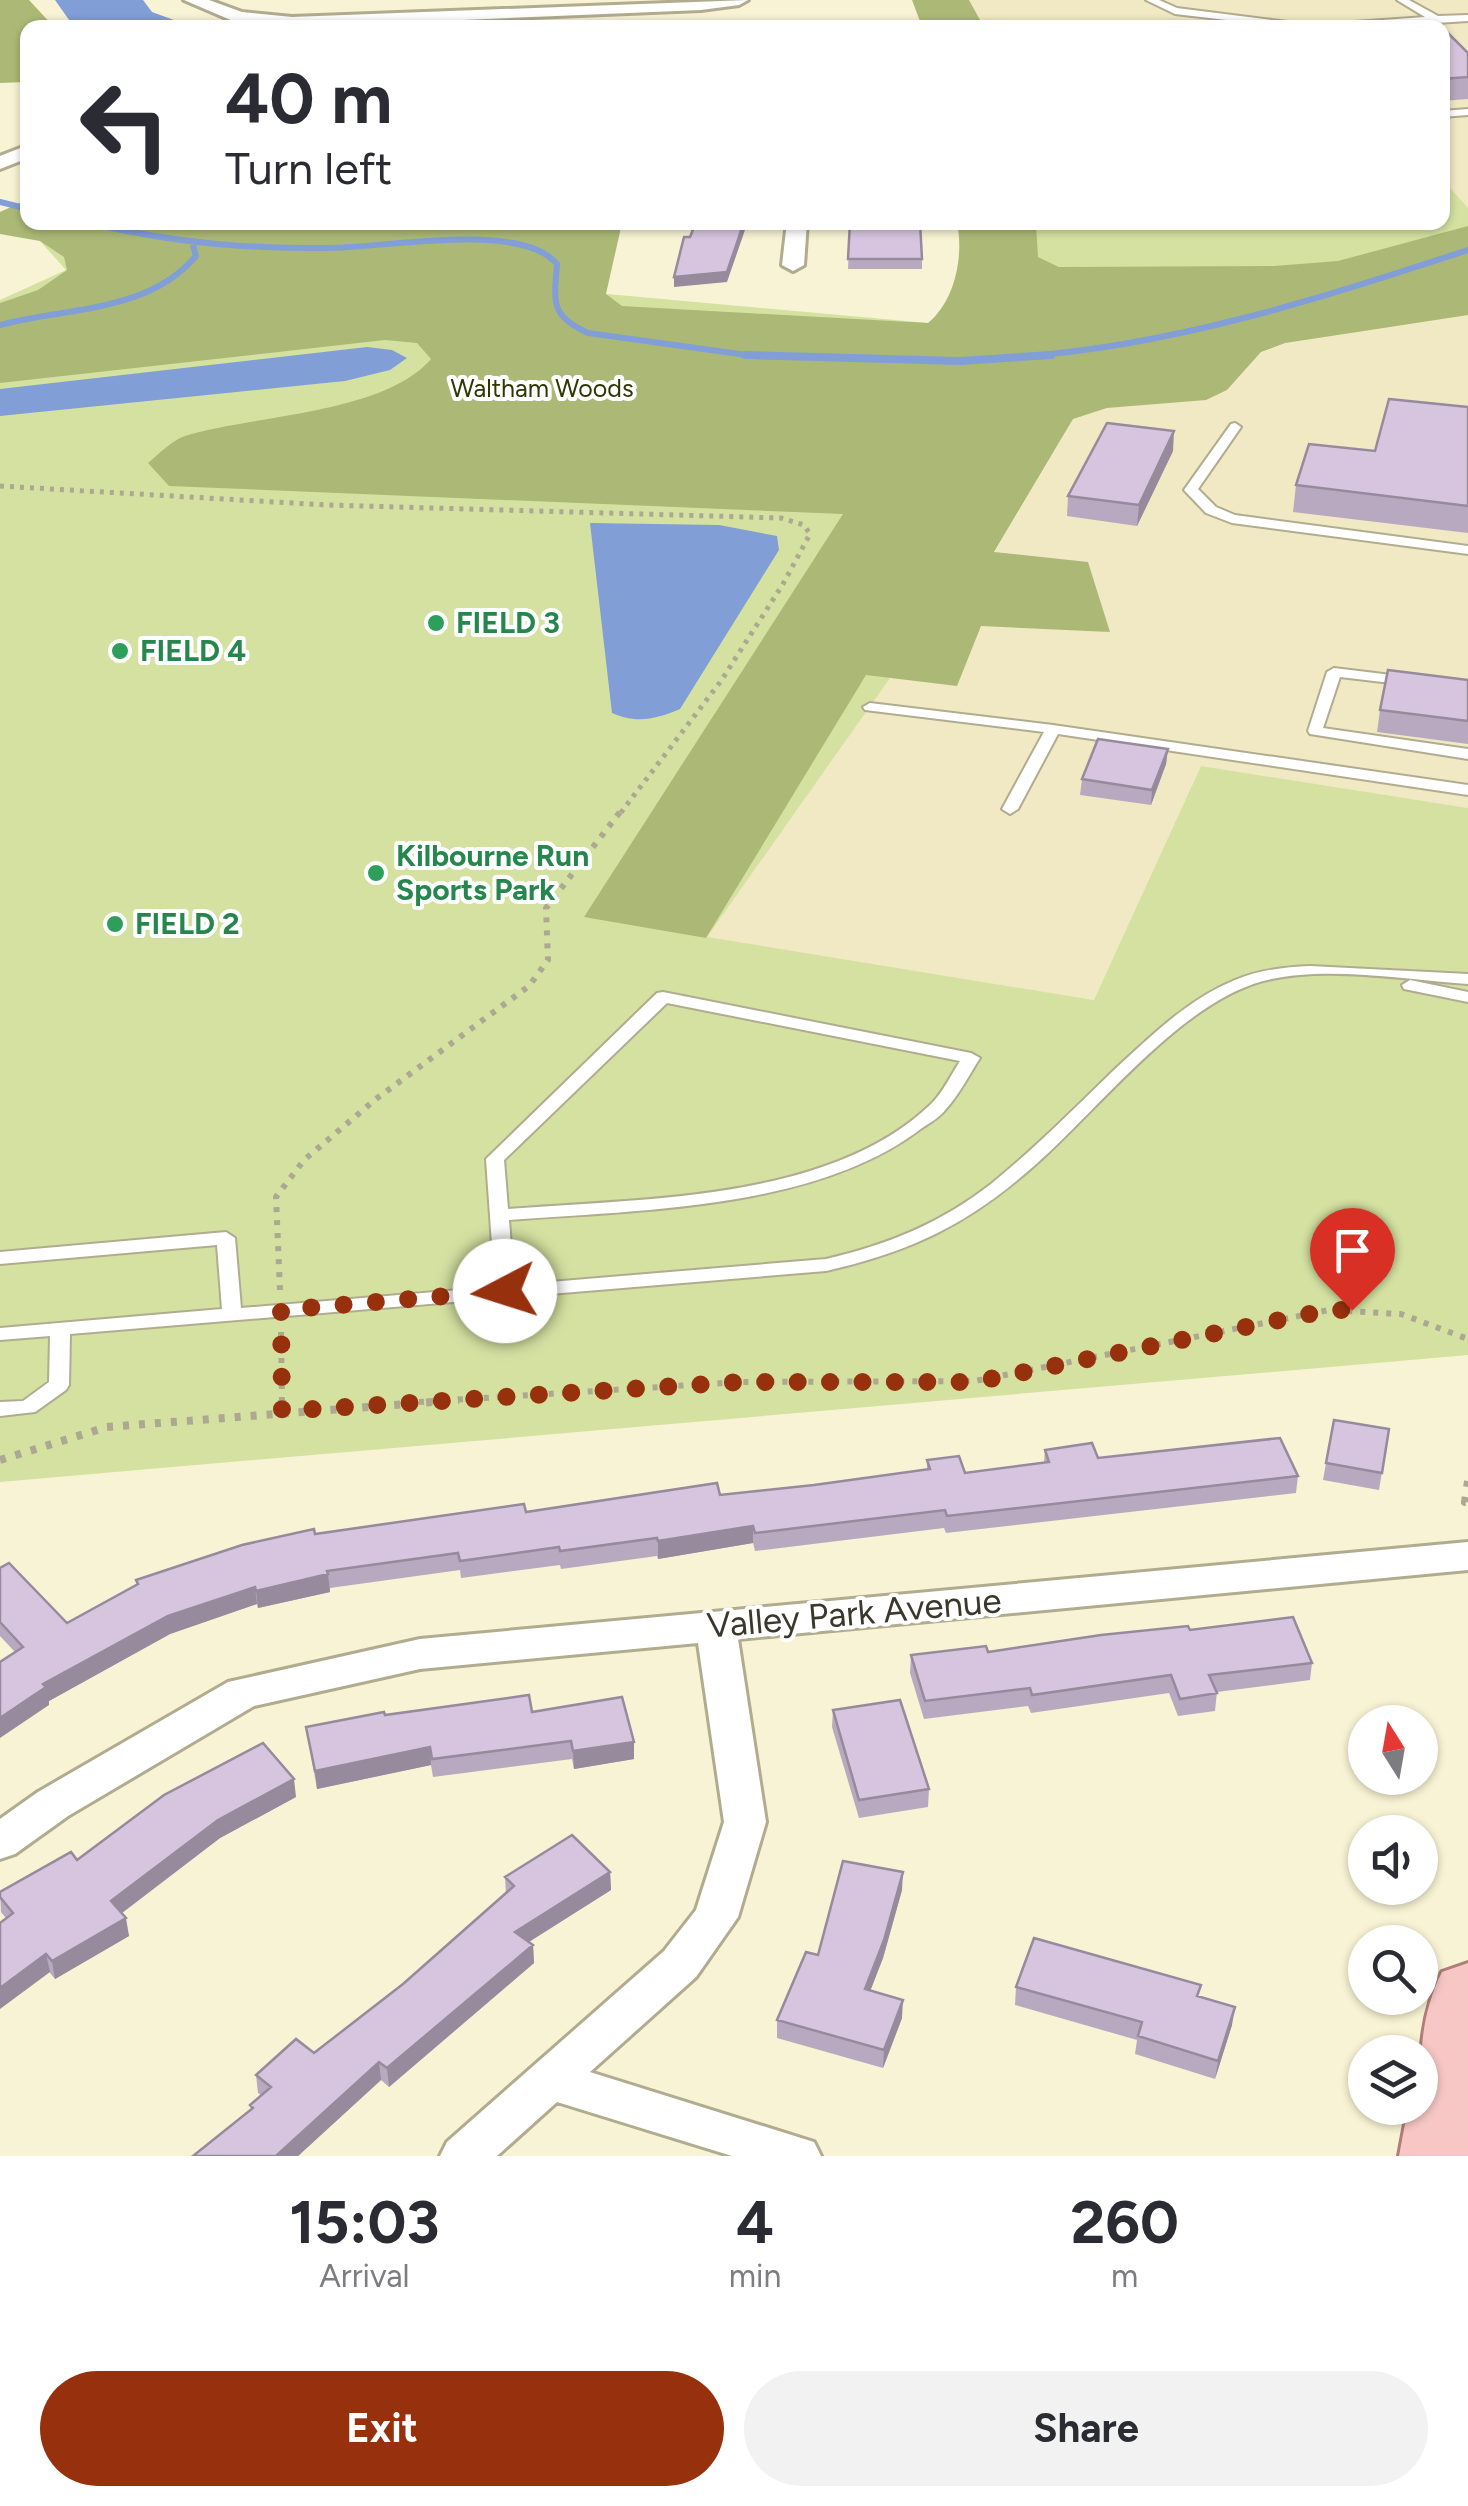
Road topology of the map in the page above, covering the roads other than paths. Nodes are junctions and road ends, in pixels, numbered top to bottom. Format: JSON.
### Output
{"nodes":[{"id":1,"x":193,"y":0,"type":"edge"},
{"id":2,"x":738,"y":0,"type":"edge"},
{"id":3,"x":1150,"y":0,"type":"edge"},
{"id":4,"x":1402,"y":0,"type":"edge"},
{"id":5,"x":1468,"y":18,"type":"edge"},
{"id":6,"x":1436,"y":19,"type":"junction"},
{"id":7,"x":270,"y":20,"type":"edge"},
{"id":8,"x":343,"y":20,"type":"edge"},
{"id":9,"x":1250,"y":20,"type":"edge"},
{"id":10,"x":1420,"y":20,"type":"edge"},
{"id":11,"x":796,"y":230,"type":"edge"},
{"id":12,"x":793,"y":266,"type":"dead end"},
{"id":13,"x":1235,"y":427,"type":"dead end"},
{"id":14,"x":1468,"y":550,"type":"edge"},
{"id":15,"x":1430,"y":684,"type":"edge"},
{"id":16,"x":870,"y":707,"type":"dead end"},
{"id":17,"x":1053,"y":729,"type":"junction"},
{"id":18,"x":1468,"y":754,"type":"edge"},
{"id":19,"x":1468,"y":790,"type":"edge"},
{"id":20,"x":1010,"y":809,"type":"dead end"},
{"id":21,"x":1361,"y":974,"type":"junction"},
{"id":22,"x":1468,"y":979,"type":"edge"},
{"id":23,"x":1468,"y":997,"type":"edge"},
{"id":24,"x":500,"y":1215,"type":"junction"},
{"id":25,"x":0,"y":1258,"type":"edge"},
{"id":26,"x":505,"y":1291,"type":"junction"},
{"id":27,"x":232,"y":1314,"type":"junction"},
{"id":28,"x":60,"y":1329,"type":"junction"},
{"id":29,"x":0,"y":1334,"type":"edge"},
{"id":30,"x":0,"y":1409,"type":"edge"},
{"id":31,"x":1468,"y":1556,"type":"edge"},
{"id":32,"x":716,"y":1626,"type":"junction"},
{"id":33,"x":0,"y":1842,"type":"edge"},
{"id":34,"x":1468,"y":1992,"type":"edge"},
{"id":35,"x":550,"y":2080,"type":"junction"},
{"id":36,"x":464,"y":2156,"type":"edge"},
{"id":37,"x":797,"y":2156,"type":"edge"},
{"id":38,"x":1438,"y":2156,"type":"edge"}],
"edges":[{"from":1,"to":7,"type":"street"},
{"from":2,"to":8,"type":"street"},
{"from":3,"to":9,"type":"lane"},
{"from":4,"to":6,"type":"lane"},
{"from":5,"to":6,"type":"lane"},
{"from":6,"to":10,"type":"lane"},
{"from":11,"to":12,"type":"street"},
{"from":13,"to":14,"type":"lane"},
{"from":15,"to":18,"type":"lane"},
{"from":16,"to":17,"type":"lane"},
{"from":17,"to":19,"type":"lane"},
{"from":17,"to":20,"type":"lane"},
{"from":21,"to":22,"type":"lane"},
{"from":21,"to":23,"type":"lane"},
{"from":21,"to":26,"type":"lane"},
{"from":24,"to":24,"type":"lane"},
{"from":24,"to":26,"type":"lane"},
{"from":25,"to":27,"type":"lane"},
{"from":26,"to":27,"type":"lane"},
{"from":27,"to":28,"type":"lane"},
{"from":28,"to":29,"type":"lane"},
{"from":28,"to":30,"type":"lane"},
{"from":31,"to":32,"type":"street","name":"Valley Park Avenue"},
{"from":32,"to":33,"type":"street","name":"Valley Park Avenue"},
{"from":32,"to":35,"type":"street"},
{"from":34,"to":38,"type":"main road"},
{"from":35,"to":36,"type":"street"},
{"from":35,"to":37,"type":"street"}]}
